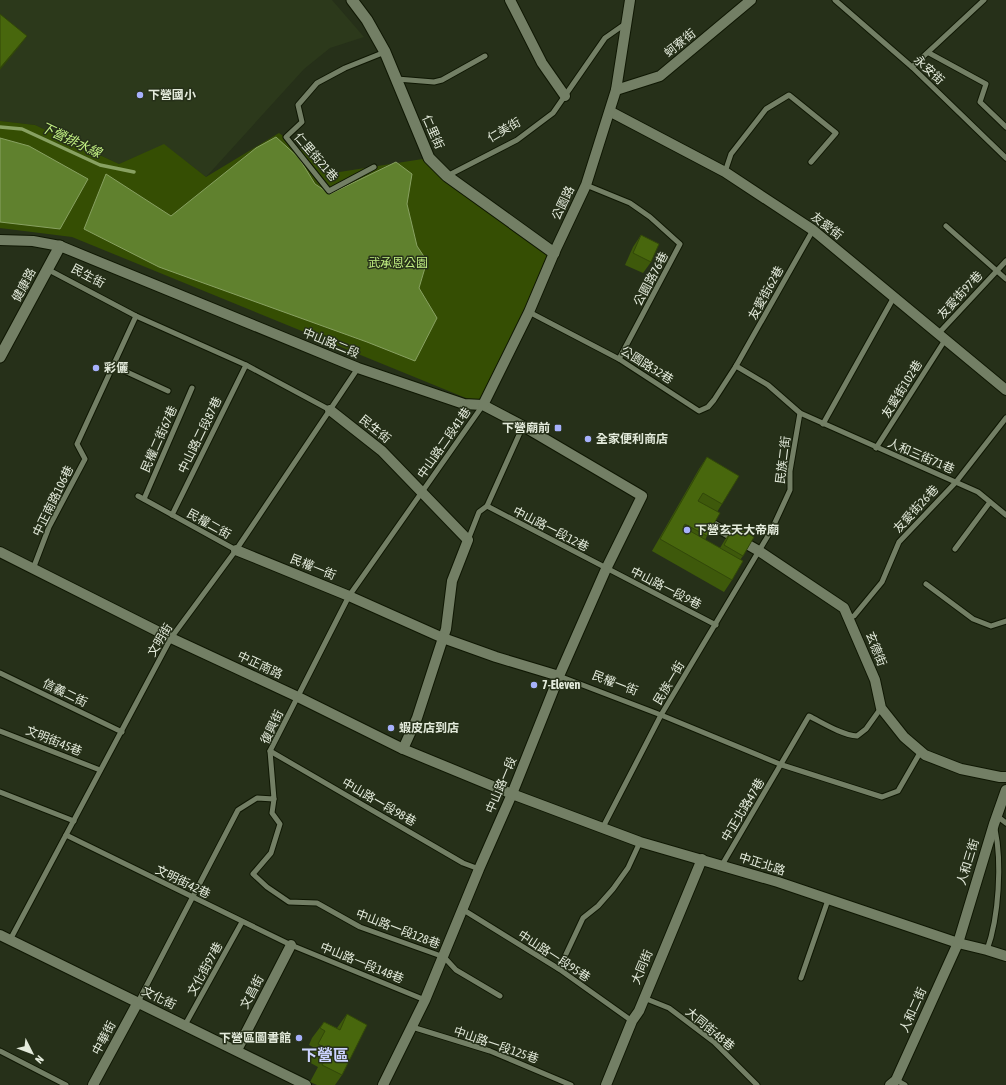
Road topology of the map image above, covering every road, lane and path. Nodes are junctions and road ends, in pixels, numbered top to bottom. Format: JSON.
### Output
{"nodes":[{"id":1,"x":352,"y":0,"type":"edge"},
{"id":2,"x":510,"y":0,"type":"edge"},
{"id":3,"x":630,"y":0,"type":"edge"},
{"id":4,"x":751,"y":0,"type":"edge"},
{"id":5,"x":835,"y":0,"type":"edge"},
{"id":6,"x":984,"y":0,"type":"edge"},
{"id":7,"x":626,"y":24,"type":"junction"},
{"id":8,"x":385,"y":52,"type":"junction"},
{"id":9,"x":929,"y":53,"type":"junction"},
{"id":10,"x":485,"y":56,"type":"dead end"},
{"id":11,"x":912,"y":67,"type":"junction"},
{"id":12,"x":396,"y":79,"type":"junction"},
{"id":13,"x":616,"y":90,"type":"junction"},
{"id":14,"x":565,"y":96,"type":"junction"},
{"id":15,"x":611,"y":112,"type":"junction"},
{"id":16,"x":1006,"y":127,"type":"edge"},
{"id":17,"x":1006,"y":158,"type":"edge"},
{"id":18,"x":811,"y":162,"type":"dead end"},
{"id":19,"x":374,"y":167,"type":"dead end"},
{"id":20,"x":725,"y":172,"type":"junction"},
{"id":21,"x":447,"y":176,"type":"junction"},
{"id":22,"x":586,"y":185,"type":"junction"},
{"id":23,"x":946,"y":226,"type":"dead end"},
{"id":24,"x":813,"y":230,"type":"junction"},
{"id":25,"x":0,"y":240,"type":"edge"},
{"id":26,"x":60,"y":246,"type":"junction"},
{"id":27,"x":554,"y":253,"type":"junction"},
{"id":28,"x":1006,"y":261,"type":"edge"},
{"id":29,"x":47,"y":268,"type":"junction"},
{"id":30,"x":997,"y":270,"type":"junction"},
{"id":31,"x":1006,"y":279,"type":"edge"},
{"id":32,"x":894,"y":297,"type":"junction"},
{"id":33,"x":529,"y":312,"type":"junction"},
{"id":34,"x":136,"y":316,"type":"junction"},
{"id":35,"x":941,"y":337,"type":"junction"},
{"id":36,"x":0,"y":357,"type":"edge"},
{"id":37,"x":620,"y":358,"type":"junction"},
{"id":38,"x":246,"y":365,"type":"junction"},
{"id":39,"x":114,"y":366,"type":"junction"},
{"id":40,"x":736,"y":366,"type":"junction"},
{"id":41,"x":358,"y":368,"type":"junction"},
{"id":42,"x":192,"y":388,"type":"dead end"},
{"id":43,"x":1006,"y":390,"type":"edge"},
{"id":44,"x":168,"y":391,"type":"dead end"},
{"id":45,"x":483,"y":405,"type":"junction"},
{"id":46,"x":330,"y":410,"type":"junction"},
{"id":47,"x":800,"y":414,"type":"junction"},
{"id":48,"x":1006,"y":418,"type":"edge"},
{"id":49,"x":823,"y":424,"type":"junction"},
{"id":50,"x":523,"y":426,"type":"junction"},
{"id":51,"x":876,"y":448,"type":"junction"},
{"id":52,"x":956,"y":482,"type":"junction"},
{"id":53,"x":422,"y":492,"type":"junction"},
{"id":54,"x":138,"y":496,"type":"dead end"},
{"id":55,"x":642,"y":496,"type":"joint"},
{"id":56,"x":144,"y":499,"type":"junction"},
{"id":57,"x":990,"y":502,"type":"junction"},
{"id":58,"x":486,"y":506,"type":"junction"},
{"id":59,"x":172,"y":515,"type":"junction"},
{"id":60,"x":1006,"y":515,"type":"edge"},
{"id":61,"x":713,"y":525,"type":"edge"},
{"id":62,"x":468,"y":540,"type":"junction"},
{"id":63,"x":955,"y":549,"type":"dead end"},
{"id":64,"x":236,"y":550,"type":"junction"},
{"id":65,"x":759,"y":551,"type":"junction"},
{"id":66,"x":0,"y":552,"type":"edge"},
{"id":67,"x":34,"y":569,"type":"junction"},
{"id":68,"x":606,"y":569,"type":"junction"},
{"id":69,"x":926,"y":584,"type":"dead end"},
{"id":70,"x":349,"y":596,"type":"junction"},
{"id":71,"x":848,"y":618,"type":"junction"},
{"id":72,"x":1006,"y":621,"type":"edge"},
{"id":73,"x":716,"y":625,"type":"junction"},
{"id":74,"x":171,"y":638,"type":"junction"},
{"id":75,"x":443,"y":638,"type":"junction"},
{"id":76,"x":0,"y":673,"type":"edge"},
{"id":77,"x":559,"y":676,"type":"junction"},
{"id":78,"x":298,"y":697,"type":"junction"},
{"id":79,"x":881,"y":708,"type":"junction"},
{"id":80,"x":661,"y":715,"type":"junction"},
{"id":81,"x":0,"y":730,"type":"edge"},
{"id":82,"x":122,"y":732,"type":"junction"},
{"id":83,"x":403,"y":749,"type":"junction"},
{"id":84,"x":270,"y":751,"type":"junction"},
{"id":85,"x":921,"y":751,"type":"junction"},
{"id":86,"x":782,"y":765,"type":"junction"},
{"id":87,"x":100,"y":770,"type":"junction"},
{"id":88,"x":1006,"y":777,"type":"edge"},
{"id":89,"x":1006,"y":790,"type":"edge"},
{"id":90,"x":0,"y":792,"type":"edge"},
{"id":91,"x":512,"y":794,"type":"junction"},
{"id":92,"x":274,"y":799,"type":"junction"},
{"id":93,"x":995,"y":820,"type":"junction"},
{"id":94,"x":74,"y":821,"type":"junction"},
{"id":95,"x":1006,"y":823,"type":"edge"},
{"id":96,"x":602,"y":829,"type":"junction"},
{"id":97,"x":66,"y":835,"type":"junction"},
{"id":98,"x":640,"y":842,"type":"junction"},
{"id":99,"x":702,"y":859,"type":"junction"},
{"id":100,"x":722,"y":865,"type":"junction"},
{"id":101,"x":479,"y":869,"type":"junction"},
{"id":102,"x":193,"y":898,"type":"junction"},
{"id":103,"x":828,"y":900,"type":"junction"},
{"id":104,"x":462,"y":909,"type":"junction"},
{"id":105,"x":242,"y":922,"type":"junction"},
{"id":106,"x":0,"y":935,"type":"edge"},
{"id":107,"x":10,"y":940,"type":"junction"},
{"id":108,"x":958,"y":943,"type":"junction"},
{"id":109,"x":291,"y":945,"type":"junction"},
{"id":110,"x":987,"y":950,"type":"junction"},
{"id":111,"x":1006,"y":956,"type":"edge"},
{"id":112,"x":444,"y":957,"type":"junction"},
{"id":113,"x":559,"y":969,"type":"junction"},
{"id":114,"x":801,"y":978,"type":"dead end"},
{"id":115,"x":500,"y":996,"type":"dead end"},
{"id":116,"x":644,"y":998,"type":"junction"},
{"id":117,"x":425,"y":1000,"type":"junction"},
{"id":118,"x":138,"y":1002,"type":"junction"},
{"id":119,"x":632,"y":1021,"type":"junction"},
{"id":120,"x":185,"y":1025,"type":"junction"},
{"id":121,"x":412,"y":1027,"type":"junction"},
{"id":122,"x":237,"y":1050,"type":"junction"},
{"id":123,"x":0,"y":1051,"type":"edge"},
{"id":124,"x":897,"y":1083,"type":"edge"},
{"id":125,"x":66,"y":1085,"type":"edge"},
{"id":126,"x":94,"y":1085,"type":"edge"},
{"id":127,"x":306,"y":1085,"type":"edge"},
{"id":128,"x":383,"y":1085,"type":"edge"},
{"id":129,"x":571,"y":1085,"type":"edge"},
{"id":130,"x":606,"y":1085,"type":"edge"},
{"id":131,"x":757,"y":1085,"type":"edge"}],
"edges":[{"from":1,"to":8,"type":"street","name":"仁里街"},
{"from":2,"to":14,"type":"street"},
{"from":3,"to":7,"type":"street","name":"公園路"},
{"from":4,"to":13,"type":"street","name":"蚵寮街"},
{"from":5,"to":11,"type":"lane","name":"永安街"},
{"from":6,"to":9,"type":"lane"},
{"from":7,"to":13,"type":"street","name":"公園路"},
{"from":7,"to":14,"type":"lane","name":"仁美街"},
{"from":8,"to":12,"type":"street","name":"仁里街"},
{"from":8,"to":19,"type":"lane","name":"仁里街21巷"},
{"from":9,"to":11,"type":"lane"},
{"from":9,"to":16,"type":"lane"},
{"from":10,"to":12,"type":"lane"},
{"from":11,"to":17,"type":"lane","name":"永安街"},
{"from":12,"to":21,"type":"street","name":"仁里街"},
{"from":13,"to":15,"type":"street","name":"公園路"},
{"from":14,"to":21,"type":"lane","name":"仁美街"},
{"from":15,"to":20,"type":"street","name":"友愛街"},
{"from":15,"to":22,"type":"street","name":"公園路"},
{"from":18,"to":20,"type":"lane"},
{"from":20,"to":24,"type":"street","name":"友愛街"},
{"from":21,"to":27,"type":"street","name":"仁里街"},
{"from":22,"to":27,"type":"street","name":"公園路"},
{"from":22,"to":37,"type":"lane","name":"公園路76巷"},
{"from":23,"to":30,"type":"lane","name":"友愛街97巷"},
{"from":24,"to":32,"type":"street","name":"友愛街"},
{"from":24,"to":40,"type":"lane","name":"友愛街62巷"},
{"from":25,"to":26,"type":"street","name":"中山路二段"},
{"from":26,"to":29,"type":"street","name":"健康路"},
{"from":26,"to":41,"type":"street","name":"中山路二段"},
{"from":27,"to":33,"type":"street","name":"公園路"},
{"from":28,"to":30,"type":"lane","name":"友愛街97巷"},
{"from":29,"to":34,"type":"lane","name":"民生街"},
{"from":29,"to":36,"type":"street","name":"健康路"},
{"from":30,"to":31,"type":"lane","name":"友愛街97巷"},
{"from":30,"to":35,"type":"lane","name":"友愛街97巷"},
{"from":32,"to":35,"type":"street","name":"友愛街"},
{"from":32,"to":49,"type":"lane"},
{"from":33,"to":37,"type":"lane","name":"公園路32巷"},
{"from":33,"to":45,"type":"street","name":"公園路"},
{"from":34,"to":38,"type":"lane","name":"民生街"},
{"from":34,"to":39,"type":"lane"},
{"from":35,"to":43,"type":"street","name":"友愛街"},
{"from":35,"to":51,"type":"lane","name":"友愛街102巷"},
{"from":37,"to":40,"type":"lane","name":"公園路32巷"},
{"from":38,"to":46,"type":"lane","name":"民生街"},
{"from":38,"to":59,"type":"lane","name":"中山路二段87巷"},
{"from":39,"to":44,"type":"lane"},
{"from":39,"to":67,"type":"lane","name":"中正南路106巷"},
{"from":40,"to":47,"type":"lane","name":"人和三街71巷"},
{"from":41,"to":45,"type":"street","name":"中山路二段"},
{"from":41,"to":46,"type":"lane","name":"文明街"},
{"from":42,"to":56,"type":"lane","name":"民權二街67巷"},
{"from":45,"to":50,"type":"street","name":"中山路二段"},
{"from":45,"to":53,"type":"lane","name":"中山路二段41巷"},
{"from":46,"to":53,"type":"street","name":"民生街"},
{"from":46,"to":64,"type":"lane","name":"文明街"},
{"from":47,"to":49,"type":"lane","name":"人和三街71巷"},
{"from":47,"to":65,"type":"lane","name":"民族二街"},
{"from":48,"to":52,"type":"lane","name":"友愛街26巷"},
{"from":49,"to":51,"type":"lane","name":"人和三街71巷"},
{"from":50,"to":55,"type":"street","name":"中山路二段"},
{"from":50,"to":58,"type":"lane"},
{"from":51,"to":52,"type":"lane","name":"人和三街71巷"},
{"from":52,"to":57,"type":"lane","name":"人和三街71巷"},
{"from":52,"to":71,"type":"lane","name":"友愛街26巷"},
{"from":53,"to":62,"type":"street","name":"民生街"},
{"from":53,"to":70,"type":"lane","name":"復興街"},
{"from":54,"to":56,"type":"lane","name":"民權二街"},
{"from":55,"to":68,"type":"street","name":"中山路一段"},
{"from":56,"to":59,"type":"lane","name":"民權二街"},
{"from":57,"to":60,"type":"lane","name":"人和三街71巷"},
{"from":57,"to":63,"type":"lane"},
{"from":58,"to":62,"type":"lane"},
{"from":58,"to":68,"type":"lane","name":"中山路一段12巷"},
{"from":59,"to":64,"type":"lane","name":"民權二街"},
{"from":61,"to":65,"type":"street","name":"玄德街"},
{"from":62,"to":75,"type":"street"},
{"from":64,"to":70,"type":"street","name":"民權一街"},
{"from":64,"to":74,"type":"lane","name":"文明街"},
{"from":65,"to":71,"type":"street","name":"玄德街"},
{"from":65,"to":73,"type":"lane","name":"民族一街"},
{"from":66,"to":67,"type":"street","name":"中正南路"},
{"from":67,"to":74,"type":"street","name":"中正南路"},
{"from":68,"to":73,"type":"lane","name":"中山路一段9巷"},
{"from":68,"to":77,"type":"street","name":"中山路一段"},
{"from":69,"to":72,"type":"lane"},
{"from":70,"to":75,"type":"street","name":"民權一街"},
{"from":70,"to":78,"type":"lane","name":"復興街"},
{"from":71,"to":79,"type":"street","name":"玄德街"},
{"from":73,"to":80,"type":"lane","name":"民族一街"},
{"from":74,"to":78,"type":"street","name":"中正南路"},
{"from":74,"to":82,"type":"lane","name":"文明街"},
{"from":75,"to":77,"type":"street","name":"民權一街"},
{"from":75,"to":83,"type":"street"},
{"from":76,"to":82,"type":"lane","name":"信義二街"},
{"from":77,"to":80,"type":"lane","name":"民權一街"},
{"from":77,"to":91,"type":"street","name":"中山路一段"},
{"from":78,"to":83,"type":"street","name":"中正南路"},
{"from":78,"to":84,"type":"lane","name":"復興街"},
{"from":79,"to":85,"type":"street","name":"玄德街"},
{"from":79,"to":86,"type":"lane","name":"中正北路47巷"},
{"from":80,"to":86,"type":"lane","name":"民權一街"},
{"from":80,"to":96,"type":"lane","name":"民族一街"},
{"from":81,"to":87,"type":"lane","name":"文明街45巷"},
{"from":82,"to":87,"type":"lane","name":"文明街"},
{"from":83,"to":91,"type":"street","name":"中正南路"},
{"from":84,"to":92,"type":"lane","name":"復興街"},
{"from":84,"to":101,"type":"lane","name":"中山路一段98巷"},
{"from":85,"to":86,"type":"lane","name":"民權一街"},
{"from":85,"to":88,"type":"street","name":"玄德街"},
{"from":86,"to":100,"type":"lane","name":"中正北路47巷"},
{"from":87,"to":94,"type":"lane","name":"文明街"},
{"from":89,"to":93,"type":"street","name":"人和三街"},
{"from":90,"to":94,"type":"lane"},
{"from":91,"to":96,"type":"street","name":"中正北路"},
{"from":91,"to":101,"type":"street","name":"中山路一段"},
{"from":92,"to":102,"type":"lane"},
{"from":92,"to":112,"type":"lane","name":"中山路一段128巷"},
{"from":93,"to":95,"type":"lane"},
{"from":93,"to":108,"type":"street","name":"人和三街"},
{"from":93,"to":110,"type":"lane"},
{"from":94,"to":97,"type":"lane","name":"文明街"},
{"from":96,"to":98,"type":"street","name":"中正北路"},
{"from":97,"to":102,"type":"lane","name":"文明街42巷"},
{"from":97,"to":107,"type":"lane","name":"文明街"},
{"from":98,"to":99,"type":"street","name":"中正北路"},
{"from":98,"to":113,"type":"lane"},
{"from":99,"to":100,"type":"street","name":"中正北路"},
{"from":99,"to":116,"type":"street","name":"大同街"},
{"from":100,"to":103,"type":"street","name":"中正北路"},
{"from":101,"to":104,"type":"street","name":"中山路一段"},
{"from":102,"to":105,"type":"lane","name":"文明街42巷"},
{"from":102,"to":118,"type":"lane"},
{"from":103,"to":108,"type":"street","name":"中正北路"},
{"from":103,"to":114,"type":"lane"},
{"from":104,"to":112,"type":"street","name":"中山路一段"},
{"from":104,"to":113,"type":"lane","name":"中山路一段95巷"},
{"from":105,"to":109,"type":"lane","name":"文明街42巷"},
{"from":105,"to":120,"type":"lane","name":"文化街97巷"},
{"from":106,"to":107,"type":"street","name":"文化街"},
{"from":107,"to":118,"type":"street","name":"文化街"},
{"from":108,"to":110,"type":"street","name":"中正北路"},
{"from":108,"to":124,"type":"street","name":"人和二街"},
{"from":109,"to":117,"type":"lane","name":"中山路一段148巷"},
{"from":109,"to":122,"type":"street","name":"文昌街"},
{"from":110,"to":111,"type":"street","name":"中正北路"},
{"from":112,"to":115,"type":"lane"},
{"from":112,"to":117,"type":"street","name":"中山路一段"},
{"from":113,"to":119,"type":"lane","name":"中山路一段95巷"},
{"from":116,"to":119,"type":"street","name":"大同街"},
{"from":116,"to":131,"type":"lane","name":"大同街48巷"},
{"from":117,"to":121,"type":"street","name":"中山路一段"},
{"from":118,"to":120,"type":"street","name":"文化街"},
{"from":118,"to":126,"type":"street","name":"中華街"},
{"from":119,"to":130,"type":"street","name":"大同街"},
{"from":120,"to":122,"type":"street","name":"文化街"},
{"from":121,"to":128,"type":"street","name":"中山路一段"},
{"from":121,"to":129,"type":"lane","name":"中山路一段125巷"},
{"from":122,"to":127,"type":"street","name":"文化街"},
{"from":123,"to":125,"type":"lane"}]}
